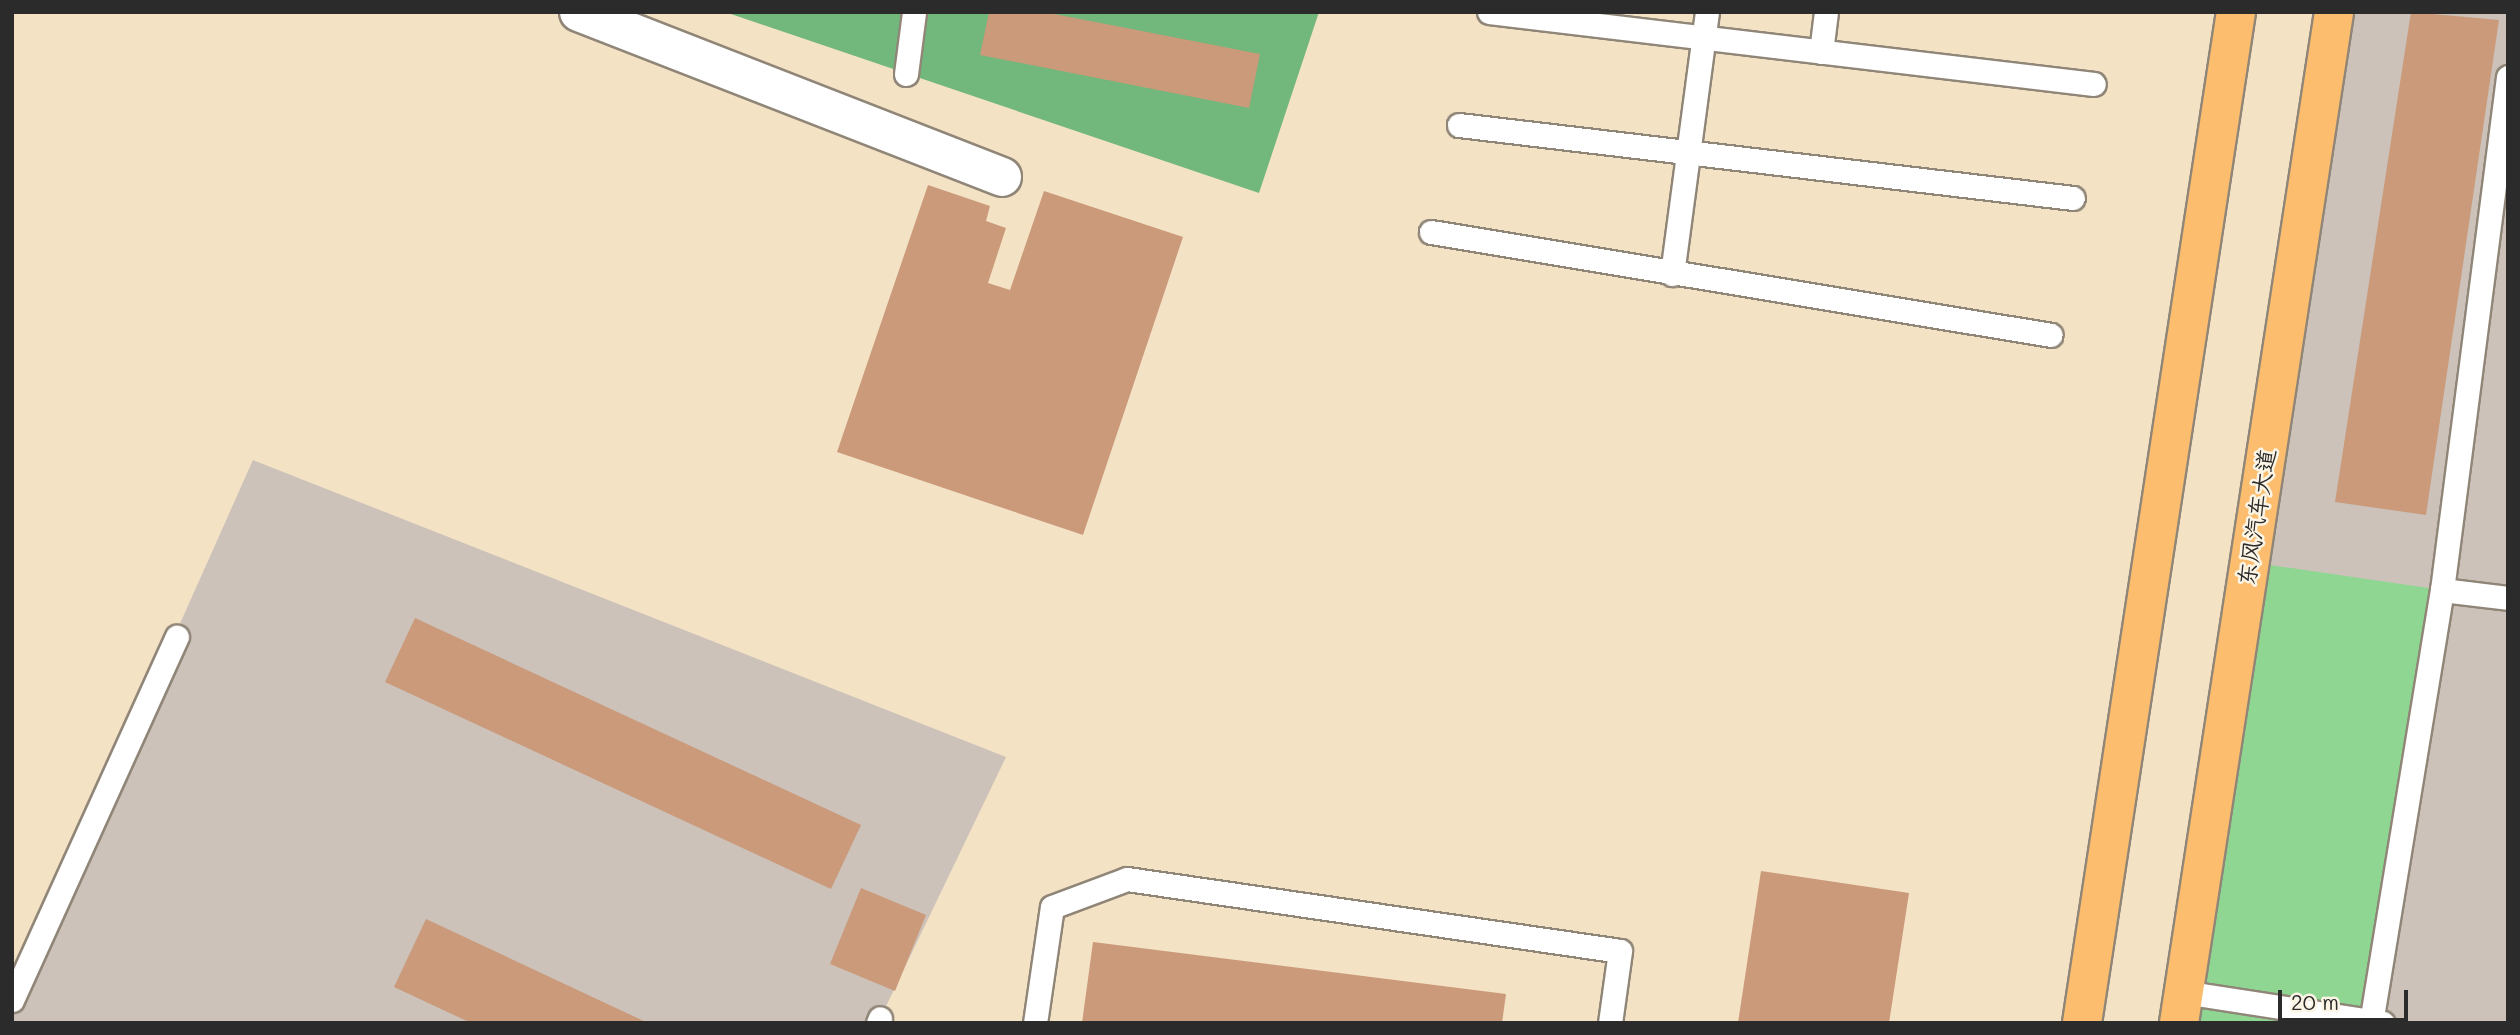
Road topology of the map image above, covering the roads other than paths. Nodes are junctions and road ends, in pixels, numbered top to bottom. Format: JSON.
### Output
{"nodes":[{"id":1,"x":579,"y":12,"type":"edge"},
{"id":2,"x":914,"y":12,"type":"edge"},
{"id":3,"x":1489,"y":12,"type":"edge"},
{"id":4,"x":1707,"y":12,"type":"edge"},
{"id":5,"x":1826,"y":12,"type":"edge"},
{"id":6,"x":2235,"y":12,"type":"edge"},
{"id":7,"x":2334,"y":12,"type":"edge"},
{"id":8,"x":1703,"y":38,"type":"junction"},
{"id":9,"x":1821,"y":52,"type":"junction"},
{"id":10,"x":906,"y":74,"type":"dead end"},
{"id":11,"x":2508,"y":77,"type":"edge"},
{"id":12,"x":2094,"y":84,"type":"dead end"},
{"id":13,"x":1459,"y":125,"type":"dead end"},
{"id":14,"x":1688,"y":153,"type":"junction"},
{"id":15,"x":1002,"y":177,"type":"dead end"},
{"id":16,"x":2073,"y":198,"type":"dead end"},
{"id":17,"x":1431,"y":232,"type":"dead end"},
{"id":18,"x":1672,"y":274,"type":"junction"},
{"id":19,"x":2052,"y":335,"type":"dead end"},
{"id":20,"x":2442,"y":590,"type":"junction"},
{"id":21,"x":2508,"y":598,"type":"edge"},
{"id":22,"x":177,"y":637,"type":"dead end"},
{"id":23,"x":12,"y":1000,"type":"edge"},
{"id":24,"x":2181,"y":1007,"type":"edge"},
{"id":25,"x":2375,"y":1022,"type":"edge"},
{"id":26,"x":1035,"y":1023,"type":"edge"},
{"id":27,"x":1610,"y":1023,"type":"edge"},
{"id":28,"x":2082,"y":1023,"type":"edge"}],
"edges":[{"from":1,"to":15,"type":"street"},
{"from":2,"to":10,"type":"lane"},
{"from":3,"to":8,"type":"lane"},
{"from":4,"to":8,"type":"lane"},
{"from":5,"to":9,"type":"lane"},
{"from":6,"to":28,"type":"main road"},
{"from":7,"to":24,"type":"main road","name":"东风汽车大道"},
{"from":8,"to":9,"type":"lane"},
{"from":8,"to":14,"type":"lane"},
{"from":9,"to":12,"type":"lane"},
{"from":11,"to":20,"type":"lane"},
{"from":13,"to":14,"type":"lane"},
{"from":14,"to":16,"type":"lane"},
{"from":14,"to":18,"type":"lane"},
{"from":17,"to":18,"type":"lane"},
{"from":18,"to":19,"type":"lane"},
{"from":20,"to":21,"type":"lane"},
{"from":20,"to":25,"type":"lane"},
{"from":22,"to":23,"type":"lane"},
{"from":24,"to":25,"type":"lane"},
{"from":26,"to":27,"type":"lane"}]}
